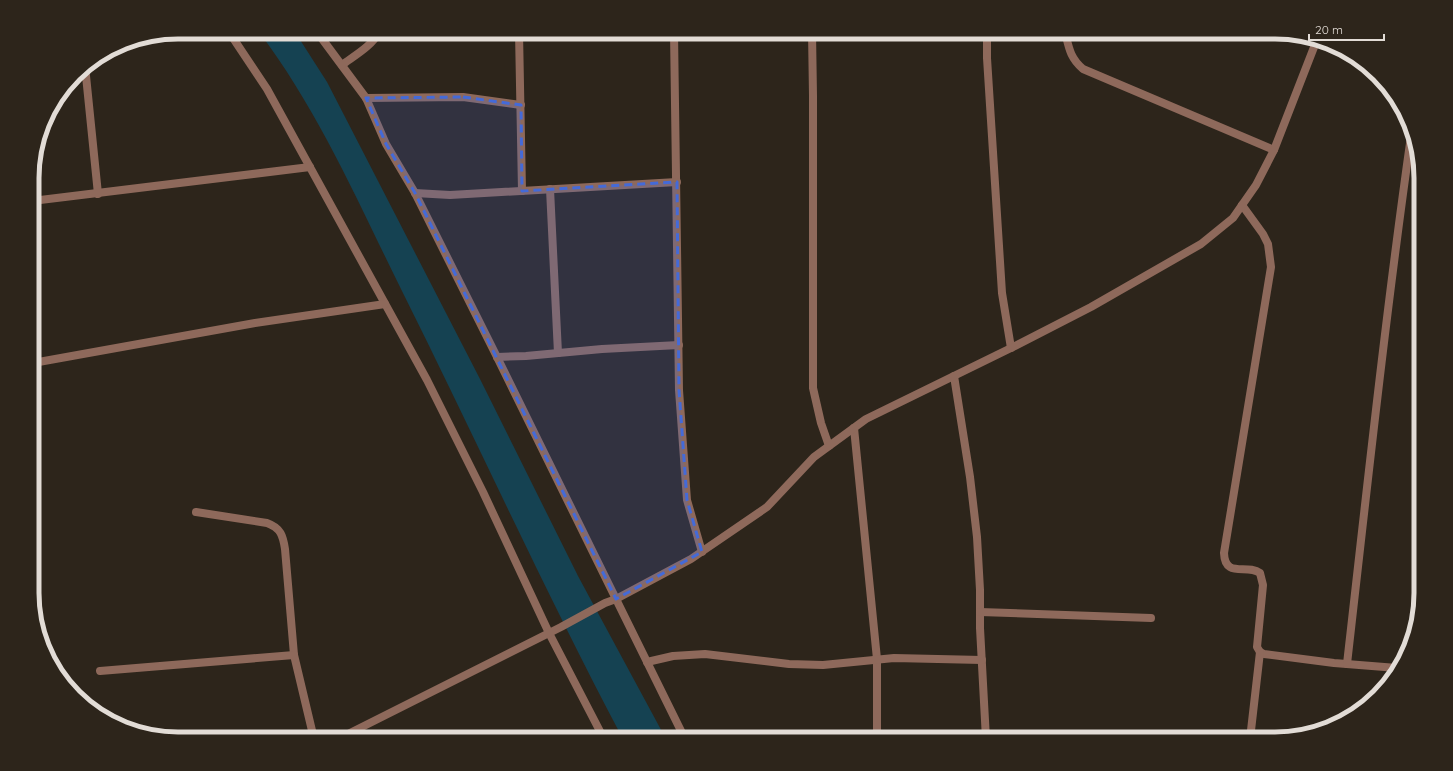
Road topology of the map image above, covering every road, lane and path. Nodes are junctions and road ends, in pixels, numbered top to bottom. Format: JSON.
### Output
{"nodes":[{"id":1,"x":234,"y":39,"type":"edge"},
{"id":2,"x":322,"y":39,"type":"edge"},
{"id":3,"x":374,"y":39,"type":"edge"},
{"id":4,"x":519,"y":39,"type":"edge"},
{"id":5,"x":674,"y":39,"type":"edge"},
{"id":6,"x":812,"y":39,"type":"edge"},
{"id":7,"x":988,"y":39,"type":"edge"},
{"id":8,"x":1067,"y":39,"type":"edge"},
{"id":9,"x":1315,"y":45,"type":"edge"},
{"id":10,"x":342,"y":65,"type":"junction"},
{"id":11,"x":86,"y":73,"type":"edge"},
{"id":12,"x":366,"y":98,"type":"junction"},
{"id":13,"x":521,"y":105,"type":"junction"},
{"id":14,"x":1410,"y":145,"type":"edge"},
{"id":15,"x":1274,"y":150,"type":"junction"},
{"id":16,"x":310,"y":167,"type":"junction"},
{"id":17,"x":676,"y":182,"type":"junction"},
{"id":18,"x":550,"y":189,"type":"junction"},
{"id":19,"x":522,"y":191,"type":"junction"},
{"id":20,"x":415,"y":193,"type":"junction"},
{"id":21,"x":98,"y":194,"type":"junction"},
{"id":22,"x":39,"y":200,"type":"edge"},
{"id":23,"x":1242,"y":204,"type":"junction"},
{"id":24,"x":385,"y":304,"type":"junction"},
{"id":25,"x":679,"y":345,"type":"junction"},
{"id":26,"x":1011,"y":348,"type":"junction"},
{"id":27,"x":558,"y":353,"type":"junction"},
{"id":28,"x":497,"y":356,"type":"junction"},
{"id":29,"x":39,"y":362,"type":"edge"},
{"id":30,"x":954,"y":376,"type":"junction"},
{"id":31,"x":854,"y":428,"type":"junction"},
{"id":32,"x":829,"y":446,"type":"junction"},
{"id":33,"x":196,"y":512,"type":"dead end"},
{"id":34,"x":702,"y":552,"type":"junction"},
{"id":35,"x":616,"y":599,"type":"junction"},
{"id":36,"x":980,"y":612,"type":"junction"},
{"id":37,"x":1151,"y":618,"type":"dead end"},
{"id":38,"x":549,"y":633,"type":"junction"},
{"id":39,"x":1260,"y":652,"type":"junction"},
{"id":40,"x":294,"y":655,"type":"junction"},
{"id":41,"x":877,"y":659,"type":"junction"},
{"id":42,"x":982,"y":660,"type":"junction"},
{"id":43,"x":647,"y":662,"type":"junction"},
{"id":44,"x":1346,"y":664,"type":"junction"},
{"id":45,"x":1392,"y":668,"type":"edge"},
{"id":46,"x":100,"y":671,"type":"dead end"},
{"id":47,"x":312,"y":732,"type":"edge"},
{"id":48,"x":352,"y":732,"type":"edge"},
{"id":49,"x":600,"y":732,"type":"edge"},
{"id":50,"x":682,"y":732,"type":"edge"},
{"id":51,"x":877,"y":732,"type":"edge"},
{"id":52,"x":986,"y":732,"type":"edge"},
{"id":53,"x":1251,"y":732,"type":"edge"}],
"edges":[{"from":1,"to":16,"type":"street"},
{"from":2,"to":10,"type":"street"},
{"from":3,"to":10,"type":"street"},
{"from":4,"to":13,"type":"street"},
{"from":5,"to":17,"type":"street"},
{"from":6,"to":32,"type":"street"},
{"from":7,"to":26,"type":"street"},
{"from":8,"to":15,"type":"street"},
{"from":9,"to":15,"type":"street"},
{"from":10,"to":12,"type":"street"},
{"from":11,"to":21,"type":"street"},
{"from":12,"to":13,"type":"street"},
{"from":12,"to":20,"type":"street"},
{"from":13,"to":19,"type":"street"},
{"from":14,"to":44,"type":"street"},
{"from":15,"to":23,"type":"street"},
{"from":16,"to":21,"type":"street"},
{"from":16,"to":24,"type":"street"},
{"from":17,"to":18,"type":"street"},
{"from":17,"to":25,"type":"street"},
{"from":18,"to":19,"type":"street"},
{"from":18,"to":27,"type":"street"},
{"from":19,"to":20,"type":"street"},
{"from":20,"to":28,"type":"street"},
{"from":21,"to":22,"type":"street"},
{"from":23,"to":26,"type":"street"},
{"from":23,"to":39,"type":"street"},
{"from":24,"to":29,"type":"street"},
{"from":24,"to":38,"type":"street"},
{"from":25,"to":27,"type":"street"},
{"from":25,"to":34,"type":"street"},
{"from":26,"to":30,"type":"street"},
{"from":27,"to":28,"type":"street"},
{"from":28,"to":35,"type":"street"},
{"from":30,"to":31,"type":"street"},
{"from":30,"to":36,"type":"street"},
{"from":31,"to":32,"type":"street"},
{"from":31,"to":41,"type":"street"},
{"from":32,"to":34,"type":"street"},
{"from":33,"to":40,"type":"street"},
{"from":34,"to":35,"type":"street"},
{"from":35,"to":38,"type":"street"},
{"from":35,"to":43,"type":"street"},
{"from":36,"to":37,"type":"street"},
{"from":36,"to":42,"type":"street"},
{"from":38,"to":48,"type":"street"},
{"from":38,"to":49,"type":"street"},
{"from":39,"to":44,"type":"street"},
{"from":39,"to":53,"type":"street"},
{"from":40,"to":46,"type":"street"},
{"from":40,"to":47,"type":"street"},
{"from":41,"to":42,"type":"street"},
{"from":41,"to":43,"type":"street"},
{"from":41,"to":51,"type":"street"},
{"from":42,"to":52,"type":"street"},
{"from":43,"to":50,"type":"street"},
{"from":44,"to":45,"type":"street"}]}
